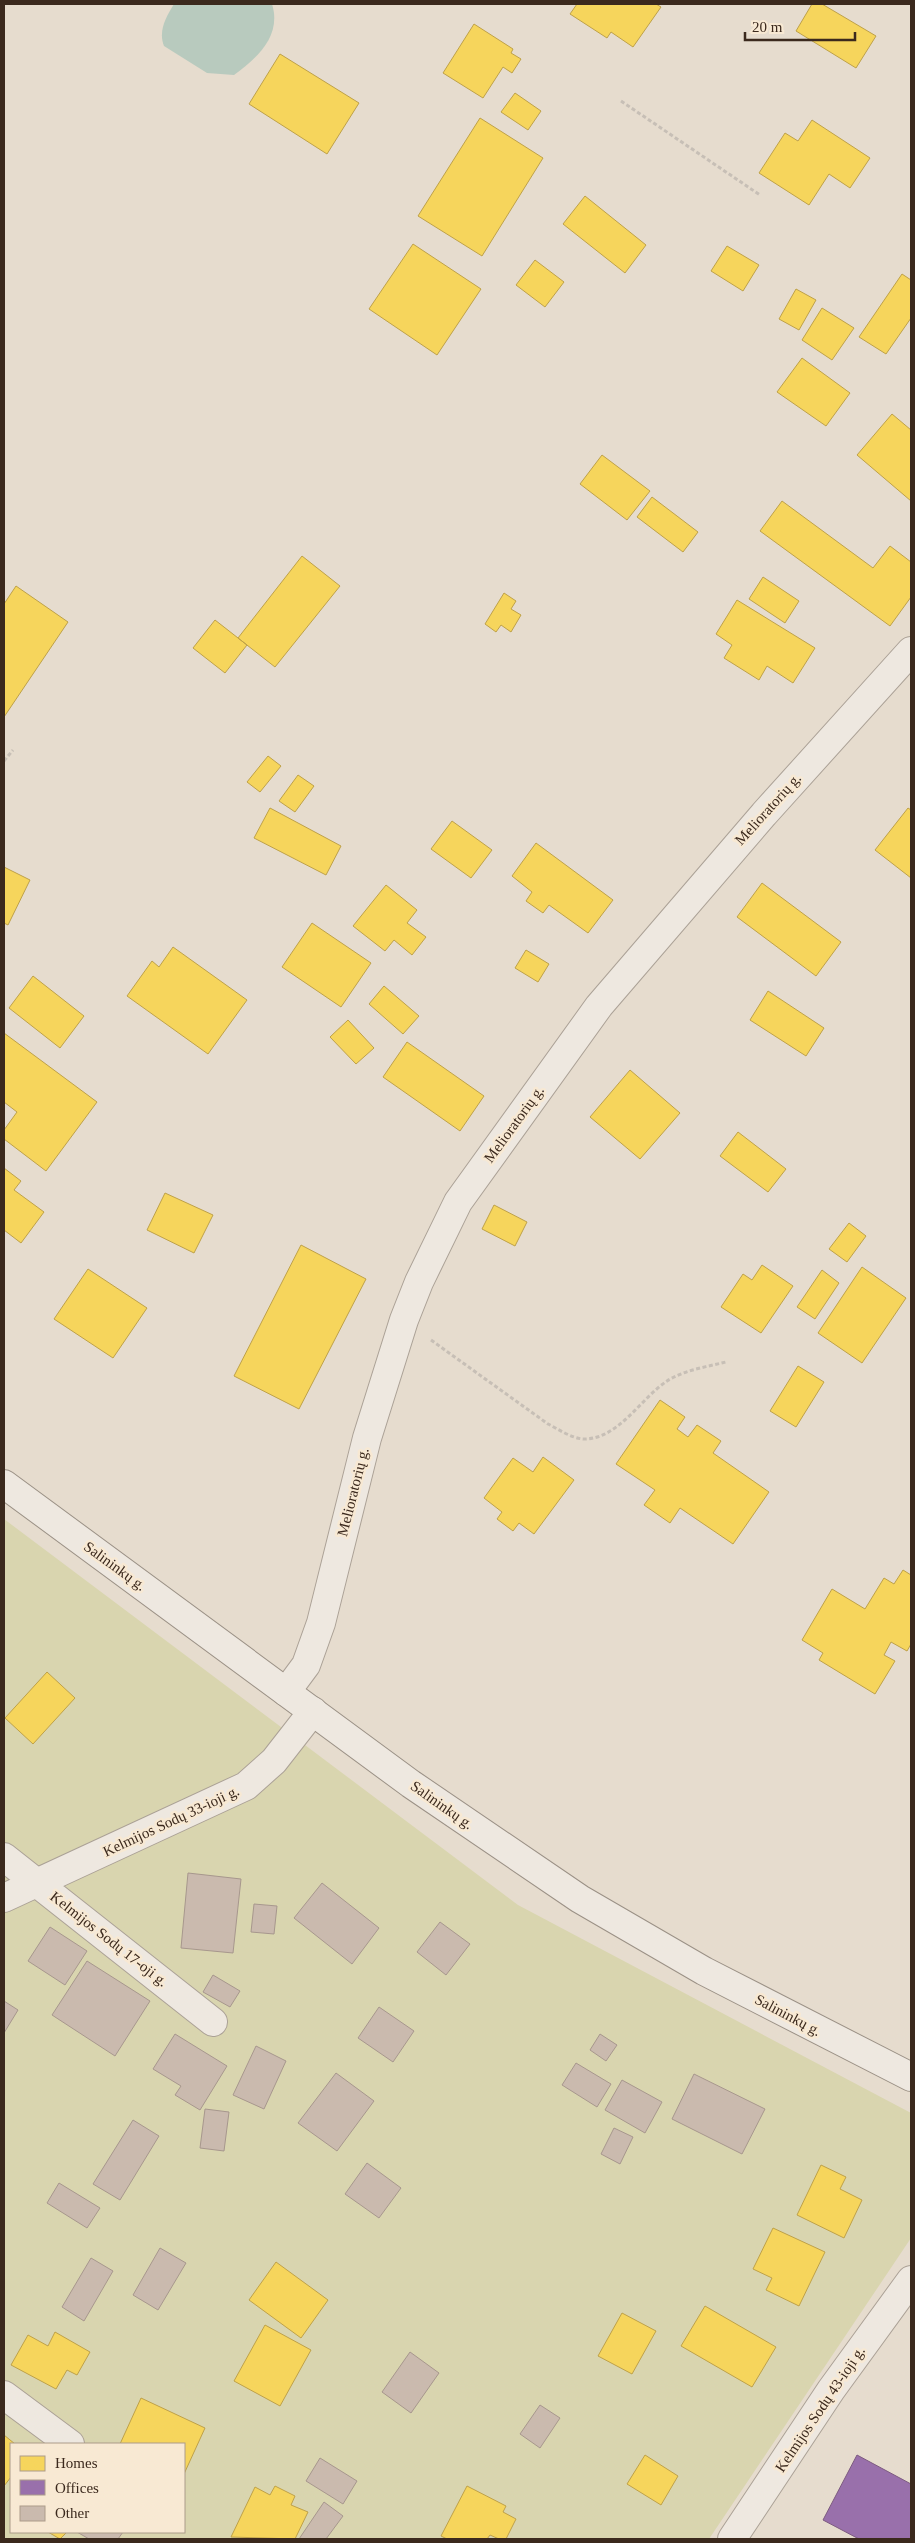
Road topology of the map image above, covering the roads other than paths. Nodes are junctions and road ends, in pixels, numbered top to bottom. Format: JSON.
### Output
{"nodes":[{"id":1,"x":911,"y":651,"type":"edge"},
{"id":2,"x":4,"y":1484,"type":"edge"},
{"id":3,"x":286,"y":1692,"type":"junction"},
{"id":4,"x":313,"y":1711,"type":"junction"},
{"id":5,"x":4,"y":1857,"type":"edge"},
{"id":6,"x":37,"y":1883,"type":"junction"},
{"id":7,"x":4,"y":1898,"type":"edge"},
{"id":8,"x":213,"y":2022,"type":"dead end"},
{"id":9,"x":911,"y":2077,"type":"edge"},
{"id":10,"x":911,"y":2280,"type":"edge"},
{"id":11,"x":4,"y":2395,"type":"edge"},
{"id":12,"x":69,"y":2443,"type":"edge"},
{"id":13,"x":732,"y":2539,"type":"edge"}],
"edges":[{"from":1,"to":3,"type":"street","name":"Melioratorių g."},
{"from":2,"to":3,"type":"street","name":"Salininkų g."},
{"from":3,"to":4,"type":"street","name":"Salininkų g."},
{"from":4,"to":6,"type":"street","name":"Kelmijos Sodų 33-ioji g."},
{"from":4,"to":9,"type":"street","name":"Salininkų g."},
{"from":5,"to":6,"type":"street","name":"Kelmijos Sodų 17-oji g."},
{"from":6,"to":7,"type":"street","name":"Kelmijos Sodų 33-ioji g."},
{"from":6,"to":8,"type":"street","name":"Kelmijos Sodų 17-oji g."},
{"from":10,"to":13,"type":"street","name":"Kelmijos Sodų 43-ioji g."},
{"from":11,"to":12,"type":"street"}]}
